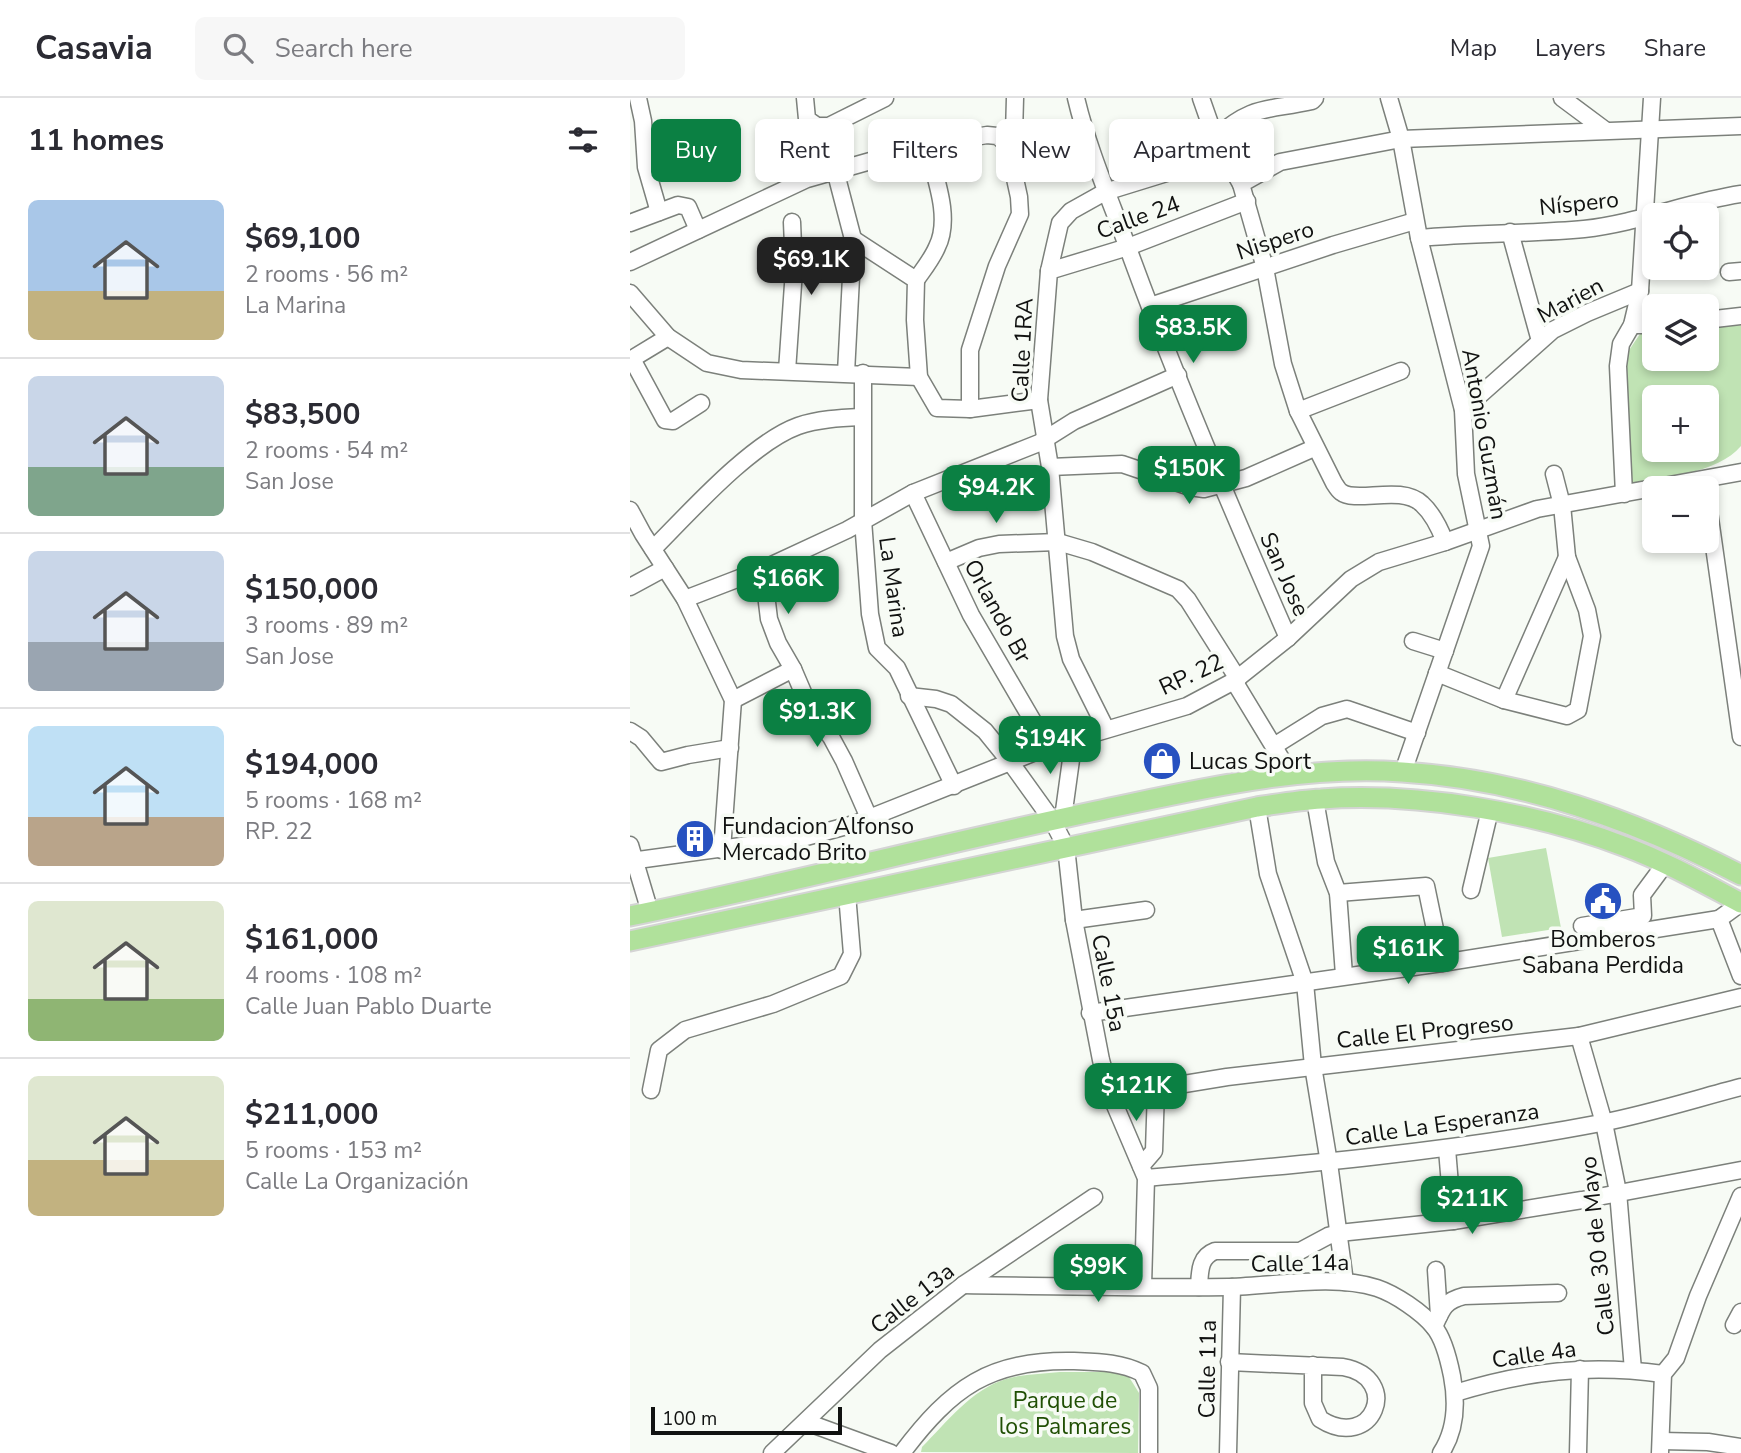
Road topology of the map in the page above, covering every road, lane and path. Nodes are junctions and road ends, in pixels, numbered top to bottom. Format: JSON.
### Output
{"nodes":[{"id":1,"x":638,"y":98,"type":"edge"},
{"id":2,"x":805,"y":98,"type":"edge"},
{"id":3,"x":885,"y":98,"type":"edge"},
{"id":4,"x":1015,"y":98,"type":"edge"},
{"id":5,"x":1076,"y":98,"type":"edge"},
{"id":6,"x":1201,"y":98,"type":"edge"},
{"id":7,"x":1315,"y":98,"type":"edge"},
{"id":8,"x":1389,"y":98,"type":"edge"},
{"id":9,"x":1562,"y":98,"type":"edge"},
{"id":10,"x":1652,"y":98,"type":"edge"},
{"id":11,"x":1014,"y":119,"type":"edge"},
{"id":12,"x":1209,"y":119,"type":"edge"},
{"id":13,"x":1238,"y":119,"type":"edge"},
{"id":14,"x":1741,"y":126,"type":"edge"},
{"id":15,"x":1605,"y":130,"type":"junction"},
{"id":16,"x":1651,"y":130,"type":"junction"},
{"id":17,"x":1401,"y":139,"type":"junction"},
{"id":18,"x":802,"y":182,"type":"edge"},
{"id":19,"x":838,"y":182,"type":"edge"},
{"id":20,"x":935,"y":182,"type":"edge"},
{"id":21,"x":1016,"y":182,"type":"edge"},
{"id":22,"x":1137,"y":182,"type":"edge"},
{"id":23,"x":1241,"y":184,"type":"joint"},
{"id":24,"x":1105,"y":192,"type":"junction"},
{"id":25,"x":1741,"y":194,"type":"edge"},
{"id":26,"x":1247,"y":201,"type":"junction"},
{"id":27,"x":1645,"y":203,"type":"edge"},
{"id":28,"x":1698,"y":203,"type":"edge"},
{"id":29,"x":659,"y":212,"type":"junction"},
{"id":30,"x":1642,"y":218,"type":"edge"},
{"id":31,"x":1415,"y":221,"type":"junction"},
{"id":32,"x":792,"y":222,"type":"dead end"},
{"id":33,"x":630,"y":223,"type":"edge"},
{"id":34,"x":698,"y":229,"type":"junction"},
{"id":35,"x":1510,"y":232,"type":"junction"},
{"id":36,"x":1419,"y":238,"type":"junction"},
{"id":37,"x":853,"y":239,"type":"junction"},
{"id":38,"x":1128,"y":247,"type":"junction"},
{"id":39,"x":1642,"y":254,"type":"edge"},
{"id":40,"x":630,"y":262,"type":"edge"},
{"id":41,"x":1265,"y":268,"type":"junction"},
{"id":42,"x":1056,"y":269,"type":"junction"},
{"id":43,"x":916,"y":280,"type":"junction"},
{"id":44,"x":1640,"y":291,"type":"junction"},
{"id":45,"x":630,"y":293,"type":"edge"},
{"id":46,"x":1150,"y":306,"type":"junction"},
{"id":47,"x":1741,"y":316,"type":"edge"},
{"id":48,"x":1719,"y":319,"type":"edge"},
{"id":49,"x":1632,"y":325,"type":"junction"},
{"id":50,"x":1642,"y":325,"type":"edge"},
{"id":51,"x":668,"y":337,"type":"junction"},
{"id":52,"x":1540,"y":341,"type":"junction"},
{"id":53,"x":631,"y":360,"type":"edge"},
{"id":54,"x":787,"y":371,"type":"junction"},
{"id":55,"x":1401,"y":371,"type":"dead end"},
{"id":56,"x":846,"y":373,"type":"junction"},
{"id":57,"x":863,"y":373,"type":"junction"},
{"id":58,"x":1178,"y":375,"type":"junction"},
{"id":59,"x":919,"y":377,"type":"junction"},
{"id":60,"x":1039,"y":400,"type":"junction"},
{"id":61,"x":701,"y":403,"type":"dead end"},
{"id":62,"x":970,"y":409,"type":"junction"},
{"id":63,"x":1463,"y":410,"type":"junction"},
{"id":64,"x":1298,"y":411,"type":"junction"},
{"id":65,"x":862,"y":417,"type":"junction"},
{"id":66,"x":1045,"y":437,"type":"junction"},
{"id":67,"x":1314,"y":448,"type":"junction"},
{"id":68,"x":1050,"y":467,"type":"junction"},
{"id":69,"x":1741,"y":472,"type":"edge"},
{"id":70,"x":1554,"y":474,"type":"dead end"},
{"id":71,"x":1719,"y":480,"type":"edge"},
{"id":72,"x":1221,"y":486,"type":"junction"},
{"id":73,"x":1642,"y":492,"type":"edge"},
{"id":74,"x":912,"y":493,"type":"junction"},
{"id":75,"x":1624,"y":494,"type":"junction"},
{"id":76,"x":1562,"y":505,"type":"junction"},
{"id":77,"x":630,"y":510,"type":"edge"},
{"id":78,"x":863,"y":520,"type":"junction"},
{"id":79,"x":1479,"y":529,"type":"junction"},
{"id":80,"x":1058,"y":542,"type":"junction"},
{"id":81,"x":1446,"y":542,"type":"junction"},
{"id":82,"x":653,"y":549,"type":"junction"},
{"id":83,"x":1715,"y":553,"type":"edge"},
{"id":84,"x":1567,"y":557,"type":"junction"},
{"id":85,"x":946,"y":562,"type":"junction"},
{"id":86,"x":665,"y":568,"type":"junction"},
{"id":87,"x":763,"y":569,"type":"junction"},
{"id":88,"x":630,"y":587,"type":"edge"},
{"id":89,"x":685,"y":599,"type":"junction"},
{"id":90,"x":1288,"y":638,"type":"junction"},
{"id":91,"x":1413,"y":640,"type":"dead end"},
{"id":92,"x":1445,"y":651,"type":"junction"},
{"id":93,"x":793,"y":670,"type":"junction"},
{"id":94,"x":1437,"y":673,"type":"junction"},
{"id":95,"x":1236,"y":680,"type":"junction"},
{"id":96,"x":909,"y":696,"type":"junction"},
{"id":97,"x":733,"y":700,"type":"junction"},
{"id":98,"x":1504,"y":700,"type":"junction"},
{"id":99,"x":1106,"y":729,"type":"junction"},
{"id":100,"x":630,"y":731,"type":"edge"},
{"id":101,"x":1417,"y":733,"type":"junction"},
{"id":102,"x":1741,"y":737,"type":"edge"},
{"id":103,"x":1074,"y":738,"type":"junction"},
{"id":104,"x":1274,"y":746,"type":"junction"},
{"id":105,"x":1048,"y":747,"type":"junction"},
{"id":106,"x":730,"y":748,"type":"junction"},
{"id":107,"x":1011,"y":763,"type":"junction"},
{"id":108,"x":1403,"y":772,"type":"junction"},
{"id":109,"x":1291,"y":775,"type":"junction"},
{"id":110,"x":954,"y":786,"type":"junction"},
{"id":111,"x":1315,"y":800,"type":"junction"},
{"id":112,"x":1257,"y":807,"type":"junction"},
{"id":113,"x":1490,"y":810,"type":"junction"},
{"id":114,"x":869,"y":818,"type":"junction"},
{"id":115,"x":1057,"y":819,"type":"junction"},
{"id":116,"x":1066,"y":847,"type":"junction"},
{"id":117,"x":722,"y":850,"type":"junction"},
{"id":118,"x":632,"y":856,"type":"edge"},
{"id":119,"x":1665,"y":864,"type":"junction"},
{"id":120,"x":1741,"y":875,"type":"edge"},
{"id":121,"x":1471,"y":890,"type":"dead end"},
{"id":122,"x":847,"y":894,"type":"junction"},
{"id":123,"x":1338,"y":894,"type":"junction"},
{"id":124,"x":1741,"y":903,"type":"edge"},
{"id":125,"x":1146,"y":910,"type":"dead end"},
{"id":126,"x":650,"y":912,"type":"junction"},
{"id":127,"x":630,"y":916,"type":"edge"},
{"id":128,"x":1719,"y":919,"type":"junction"},
{"id":129,"x":1074,"y":920,"type":"junction"},
{"id":130,"x":1582,"y":926,"type":"dead end"},
{"id":131,"x":630,"y":941,"type":"edge"},
{"id":132,"x":1442,"y":963,"type":"junction"},
{"id":133,"x":1345,"y":975,"type":"junction"},
{"id":134,"x":1741,"y":976,"type":"edge"},
{"id":135,"x":1305,"y":983,"type":"junction"},
{"id":136,"x":1741,"y":998,"type":"edge"},
{"id":137,"x":1090,"y":1013,"type":"junction"},
{"id":138,"x":1579,"y":1036,"type":"junction"},
{"id":139,"x":1313,"y":1066,"type":"junction"},
{"id":140,"x":1741,"y":1087,"type":"edge"},
{"id":141,"x":1156,"y":1089,"type":"junction"},
{"id":142,"x":651,"y":1090,"type":"dead end"},
{"id":143,"x":1111,"y":1096,"type":"junction"},
{"id":144,"x":1604,"y":1123,"type":"junction"},
{"id":145,"x":1447,"y":1149,"type":"junction"},
{"id":146,"x":1329,"y":1163,"type":"junction"},
{"id":147,"x":1741,"y":1170,"type":"edge"},
{"id":148,"x":1143,"y":1172,"type":"junction"},
{"id":149,"x":1618,"y":1192,"type":"junction"},
{"id":150,"x":1094,"y":1196,"type":"dead end"},
{"id":151,"x":1741,"y":1196,"type":"edge"},
{"id":152,"x":1453,"y":1221,"type":"junction"},
{"id":153,"x":1339,"y":1233,"type":"junction"},
{"id":154,"x":1436,"y":1270,"type":"dead end"},
{"id":155,"x":1345,"y":1282,"type":"junction"},
{"id":156,"x":963,"y":1285,"type":"junction"},
{"id":157,"x":1143,"y":1286,"type":"junction"},
{"id":158,"x":1199,"y":1287,"type":"junction"},
{"id":159,"x":1232,"y":1287,"type":"junction"},
{"id":160,"x":1558,"y":1293,"type":"dead end"},
{"id":161,"x":1436,"y":1321,"type":"junction"},
{"id":162,"x":1228,"y":1362,"type":"junction"},
{"id":163,"x":1313,"y":1366,"type":"junction"},
{"id":164,"x":1580,"y":1369,"type":"junction"},
{"id":165,"x":1633,"y":1370,"type":"junction"},
{"id":166,"x":1662,"y":1374,"type":"junction"},
{"id":167,"x":1455,"y":1393,"type":"junction"},
{"id":168,"x":806,"y":1422,"type":"junction"},
{"id":169,"x":1660,"y":1447,"type":"edge"},
{"id":170,"x":1741,"y":1447,"type":"edge"},
{"id":171,"x":1230,"y":1449,"type":"edge"},
{"id":172,"x":772,"y":1453,"type":"edge"},
{"id":173,"x":891,"y":1453,"type":"edge"},
{"id":174,"x":902,"y":1453,"type":"edge"},
{"id":175,"x":1149,"y":1453,"type":"edge"},
{"id":176,"x":1441,"y":1453,"type":"edge"},
{"id":177,"x":1578,"y":1453,"type":"edge"}],
"edges":[{"from":1,"to":29,"type":"street"},
{"from":2,"to":3,"type":"street"},
{"from":4,"to":11,"type":"street"},
{"from":5,"to":24,"type":"street","name":"San Jose"},
{"from":6,"to":12,"type":"street"},
{"from":7,"to":13,"type":"street","name":"Calle 1RA"},
{"from":8,"to":17,"type":"street","name":"Antonio Guzmán"},
{"from":9,"to":15,"type":"street"},
{"from":10,"to":16,"type":"street"},
{"from":14,"to":16,"type":"street"},
{"from":15,"to":16,"type":"street"},
{"from":15,"to":17,"type":"street"},
{"from":16,"to":27,"type":"street"},
{"from":17,"to":23,"type":"street"},
{"from":17,"to":31,"type":"street","name":"Antonio Guzmán"},
{"from":18,"to":34,"type":"street"},
{"from":19,"to":37,"type":"street"},
{"from":20,"to":43,"type":"street"},
{"from":21,"to":62,"type":"street"},
{"from":22,"to":24,"type":"street","name":"Calle 1RA"},
{"from":23,"to":26,"type":"street"},
{"from":24,"to":38,"type":"street","name":"San Jose"},
{"from":24,"to":42,"type":"street","name":"Calle 1RA"},
{"from":25,"to":28,"type":"street","name":"Níspero"},
{"from":26,"to":38,"type":"street","name":"Calle 24"},
{"from":26,"to":41,"type":"street"},
{"from":29,"to":33,"type":"street"},
{"from":29,"to":34,"type":"street"},
{"from":30,"to":35,"type":"street","name":"Níspero"},
{"from":31,"to":36,"type":"street","name":"Antonio Guzmán"},
{"from":31,"to":41,"type":"street","name":"Nispero"},
{"from":32,"to":54,"type":"street"},
{"from":34,"to":40,"type":"street"},
{"from":35,"to":36,"type":"street","name":"Níspero"},
{"from":35,"to":52,"type":"street"},
{"from":36,"to":63,"type":"street","name":"Antonio Guzmán"},
{"from":37,"to":43,"type":"street"},
{"from":37,"to":56,"type":"street"},
{"from":38,"to":42,"type":"street","name":"Calle 24"},
{"from":38,"to":46,"type":"street","name":"San Jose"},
{"from":39,"to":44,"type":"street"},
{"from":41,"to":46,"type":"street","name":"Nispero"},
{"from":41,"to":64,"type":"street"},
{"from":42,"to":60,"type":"street","name":"Calle 1RA"},
{"from":43,"to":59,"type":"street"},
{"from":44,"to":49,"type":"street"},
{"from":44,"to":52,"type":"street","name":"Marien"},
{"from":45,"to":51,"type":"street"},
{"from":46,"to":58,"type":"street","name":"San Jose"},
{"from":47,"to":48,"type":"street"},
{"from":49,"to":50,"type":"street"},
{"from":49,"to":75,"type":"street"},
{"from":51,"to":53,"type":"street"},
{"from":51,"to":54,"type":"street"},
{"from":52,"to":63,"type":"street","name":"Marien"},
{"from":53,"to":61,"type":"street"},
{"from":54,"to":56,"type":"street"},
{"from":55,"to":64,"type":"street"},
{"from":56,"to":57,"type":"street"},
{"from":57,"to":59,"type":"street"},
{"from":57,"to":65,"type":"street","name":"La Marina"},
{"from":58,"to":66,"type":"street"},
{"from":58,"to":72,"type":"street","name":"San Jose"},
{"from":59,"to":62,"type":"street"},
{"from":60,"to":62,"type":"street"},
{"from":60,"to":66,"type":"street","name":"Calle 1RA"},
{"from":63,"to":79,"type":"street","name":"Antonio Guzmán"},
{"from":64,"to":67,"type":"street"},
{"from":65,"to":78,"type":"street","name":"La Marina"},
{"from":65,"to":82,"type":"street"},
{"from":66,"to":68,"type":"street","name":"Calle 1RA"},
{"from":66,"to":74,"type":"street"},
{"from":67,"to":72,"type":"street"},
{"from":67,"to":81,"type":"street"},
{"from":68,"to":72,"type":"street"},
{"from":68,"to":80,"type":"street","name":"Calle 1RA"},
{"from":69,"to":71,"type":"street","name":"RP. 22"},
{"from":70,"to":76,"type":"street"},
{"from":72,"to":90,"type":"street","name":"San Jose"},
{"from":73,"to":75,"type":"street","name":"RP. 22"},
{"from":74,"to":78,"type":"street"},
{"from":74,"to":85,"type":"street","name":"Orlando Br"},
{"from":75,"to":76,"type":"street","name":"RP. 22"},
{"from":76,"to":79,"type":"street","name":"RP. 22"},
{"from":76,"to":84,"type":"street"},
{"from":77,"to":82,"type":"street"},
{"from":78,"to":87,"type":"street"},
{"from":78,"to":96,"type":"street","name":"La Marina"},
{"from":79,"to":81,"type":"street","name":"RP. 22"},
{"from":79,"to":92,"type":"street","name":"Antonio Guzmán"},
{"from":80,"to":85,"type":"street"},
{"from":80,"to":95,"type":"street"},
{"from":80,"to":99,"type":"street","name":"Calle 1RA"},
{"from":81,"to":90,"type":"street","name":"RP. 22"},
{"from":82,"to":86,"type":"street"},
{"from":83,"to":102,"type":"street"},
{"from":84,"to":98,"type":"street"},
{"from":84,"to":98,"type":"street"},
{"from":85,"to":105,"type":"street","name":"Orlando Br"},
{"from":86,"to":88,"type":"street"},
{"from":86,"to":89,"type":"street"},
{"from":87,"to":89,"type":"street"},
{"from":87,"to":93,"type":"street"},
{"from":89,"to":97,"type":"street"},
{"from":90,"to":95,"type":"street","name":"RP. 22"},
{"from":91,"to":92,"type":"street"},
{"from":92,"to":94,"type":"street","name":"Antonio Guzmán"},
{"from":93,"to":97,"type":"street"},
{"from":93,"to":114,"type":"street"},
{"from":94,"to":98,"type":"street"},
{"from":94,"to":101,"type":"street","name":"Antonio Guzmán"},
{"from":95,"to":99,"type":"street","name":"RP. 22"},
{"from":95,"to":104,"type":"street"},
{"from":96,"to":107,"type":"street"},
{"from":96,"to":110,"type":"street","name":"La Marina"},
{"from":97,"to":106,"type":"street"},
{"from":99,"to":103,"type":"street","name":"RP. 22"},
{"from":100,"to":106,"type":"street"},
{"from":101,"to":104,"type":"street"},
{"from":101,"to":108,"type":"street","name":"Antonio Guzmán"},
{"from":103,"to":105,"type":"street","name":"RP. 22"},
{"from":103,"to":115,"type":"street"},
{"from":104,"to":109,"type":"street"},
{"from":105,"to":107,"type":"street","name":"RP. 22"},
{"from":106,"to":117,"type":"street"},
{"from":107,"to":110,"type":"street","name":"RP. 22"},
{"from":107,"to":115,"type":"street"},
{"from":108,"to":109,"type":"main road"},
{"from":108,"to":120,"type":"main road"},
{"from":109,"to":115,"type":"main road"},
{"from":110,"to":114,"type":"street","name":"RP. 22"},
{"from":111,"to":112,"type":"main road"},
{"from":111,"to":113,"type":"main road"},
{"from":111,"to":123,"type":"street"},
{"from":112,"to":116,"type":"main road"},
{"from":112,"to":135,"type":"street"},
{"from":113,"to":119,"type":"main road"},
{"from":113,"to":121,"type":"street"},
{"from":114,"to":117,"type":"street","name":"RP. 22"},
{"from":115,"to":116,"type":"street"},
{"from":115,"to":126,"type":"main road"},
{"from":116,"to":122,"type":"main road"},
{"from":116,"to":129,"type":"street","name":"Calle 15a"},
{"from":117,"to":118,"type":"street","name":"RP. 22"},
{"from":118,"to":126,"type":"street"},
{"from":119,"to":124,"type":"main road"},
{"from":119,"to":130,"type":"street"},
{"from":122,"to":131,"type":"main road"},
{"from":122,"to":142,"type":"street"},
{"from":123,"to":132,"type":"street"},
{"from":123,"to":133,"type":"street"},
{"from":124,"to":128,"type":"street"},
{"from":125,"to":129,"type":"street"},
{"from":126,"to":127,"type":"main road"},
{"from":128,"to":132,"type":"street"},
{"from":128,"to":134,"type":"street"},
{"from":129,"to":137,"type":"street","name":"Calle 15a"},
{"from":132,"to":133,"type":"street"},
{"from":133,"to":135,"type":"street"},
{"from":135,"to":137,"type":"street"},
{"from":135,"to":139,"type":"street"},
{"from":136,"to":138,"type":"street","name":"Calle El Progreso"},
{"from":137,"to":143,"type":"street","name":"Calle 15a"},
{"from":138,"to":139,"type":"street","name":"Calle El Progreso"},
{"from":138,"to":144,"type":"street","name":"Calle 30 de Mayo"},
{"from":139,"to":141,"type":"street","name":"Calle El Progreso"},
{"from":139,"to":146,"type":"street"},
{"from":140,"to":144,"type":"street","name":"Calle La Esperanza"},
{"from":141,"to":143,"type":"street","name":"Calle El Progreso"},
{"from":141,"to":148,"type":"street"},
{"from":143,"to":148,"type":"street","name":"Calle 15a"},
{"from":144,"to":145,"type":"street","name":"Calle La Esperanza"},
{"from":144,"to":149,"type":"street","name":"Calle 30 de Mayo"},
{"from":145,"to":146,"type":"street","name":"Calle La Esperanza"},
{"from":145,"to":152,"type":"street"},
{"from":146,"to":148,"type":"street","name":"Calle La Esperanza"},
{"from":146,"to":153,"type":"street"},
{"from":147,"to":149,"type":"street"},
{"from":148,"to":157,"type":"street","name":"Calle 15a"},
{"from":149,"to":152,"type":"street"},
{"from":149,"to":165,"type":"street","name":"Calle 30 de Mayo"},
{"from":150,"to":156,"type":"street","name":"Calle 13a"},
{"from":151,"to":166,"type":"street"},
{"from":152,"to":153,"type":"street"},
{"from":153,"to":155,"type":"street"},
{"from":153,"to":158,"type":"street"},
{"from":154,"to":161,"type":"street"},
{"from":155,"to":159,"type":"street","name":"Calle 14a"},
{"from":155,"to":161,"type":"street","name":"Calle 14a"},
{"from":156,"to":157,"type":"street","name":"Calle 14a"},
{"from":156,"to":168,"type":"street","name":"Calle 13a"},
{"from":157,"to":158,"type":"street","name":"Calle 14a"},
{"from":158,"to":159,"type":"street","name":"Calle 14a"},
{"from":159,"to":162,"type":"street","name":"Calle 11a"},
{"from":160,"to":161,"type":"street"},
{"from":161,"to":167,"type":"street","name":"Calle 14a"},
{"from":162,"to":163,"type":"street"},
{"from":162,"to":171,"type":"street","name":"Calle 11a"},
{"from":163,"to":163,"type":"street"},
{"from":164,"to":165,"type":"street","name":"Calle 4a"},
{"from":164,"to":167,"type":"street","name":"Calle 4a"},
{"from":164,"to":177,"type":"street"},
{"from":165,"to":166,"type":"street","name":"Calle 4a"},
{"from":166,"to":169,"type":"street"},
{"from":167,"to":176,"type":"street","name":"Calle 14a"},
{"from":168,"to":172,"type":"street","name":"Calle 13a"},
{"from":168,"to":173,"type":"street"},
{"from":169,"to":170,"type":"street"},
{"from":174,"to":175,"type":"street"}]}
